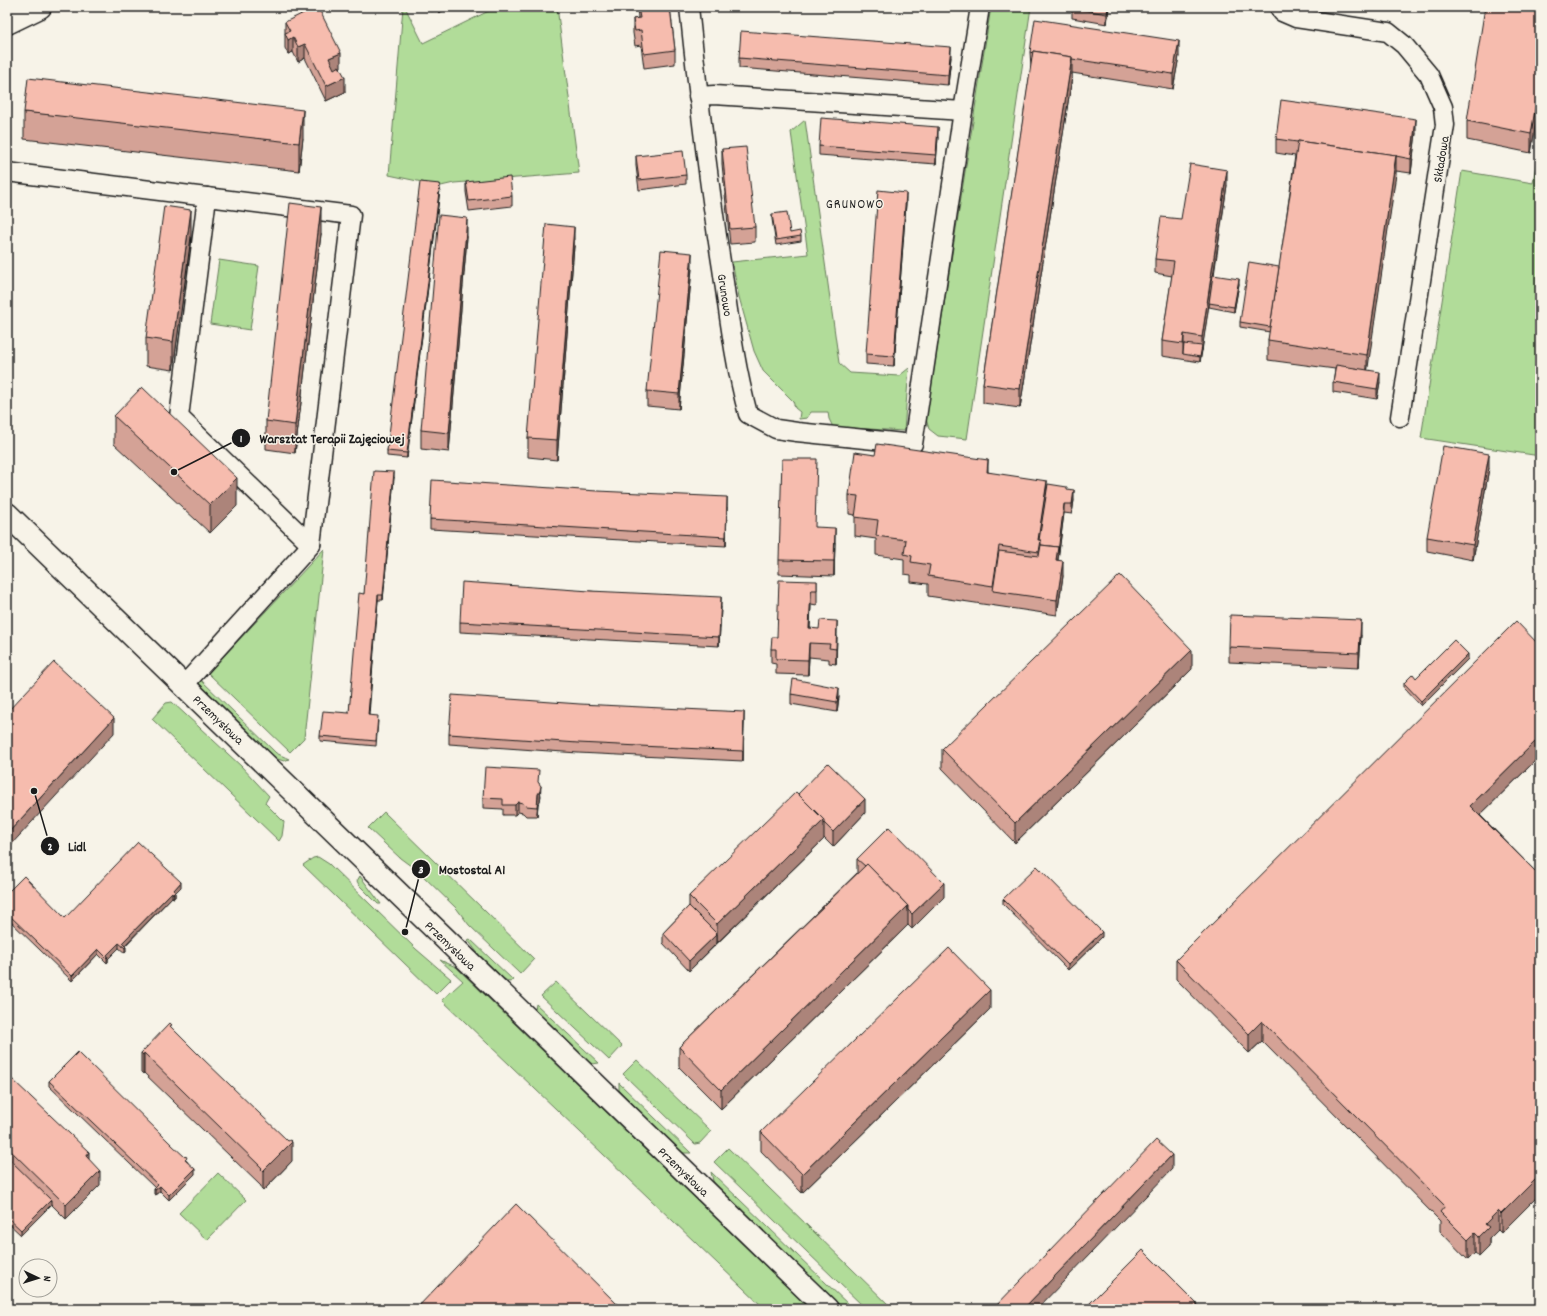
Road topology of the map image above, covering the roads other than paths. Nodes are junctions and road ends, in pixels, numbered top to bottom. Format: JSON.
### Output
{"nodes":[{"id":1,"x":40,"y":7,"type":"edge"},
{"id":2,"x":689,"y":7,"type":"edge"},
{"id":3,"x":980,"y":7,"type":"edge"},
{"id":4,"x":1279,"y":7,"type":"edge"},
{"id":5,"x":7,"y":23,"type":"edge"},
{"id":6,"x":698,"y":96,"type":"junction"},
{"id":7,"x":963,"y":111,"type":"junction"},
{"id":8,"x":7,"y":172,"type":"edge"},
{"id":9,"x":207,"y":198,"type":"junction"},
{"id":10,"x":1400,"y":417,"type":"dead end"},
{"id":11,"x":7,"y":514,"type":"edge"},
{"id":12,"x":311,"y":545,"type":"junction"},
{"id":13,"x":184,"y":685,"type":"junction"},
{"id":14,"x":827,"y":1309,"type":"edge"}],
"edges":[{"from":1,"to":5,"type":"street"},
{"from":2,"to":6,"type":"street","name":"Grunowo"},
{"from":3,"to":7,"type":"street"},
{"from":4,"to":10,"type":"street","name":"Składowa"},
{"from":6,"to":7,"type":"street"},
{"from":6,"to":7,"type":"street","name":"Grunowo"},
{"from":8,"to":9,"type":"street"},
{"from":9,"to":12,"type":"street"},
{"from":9,"to":12,"type":"street"},
{"from":11,"to":13,"type":"street","name":"Przemysłowa"},
{"from":12,"to":13,"type":"street"},
{"from":13,"to":14,"type":"street","name":"Przemysłowa"}]}
